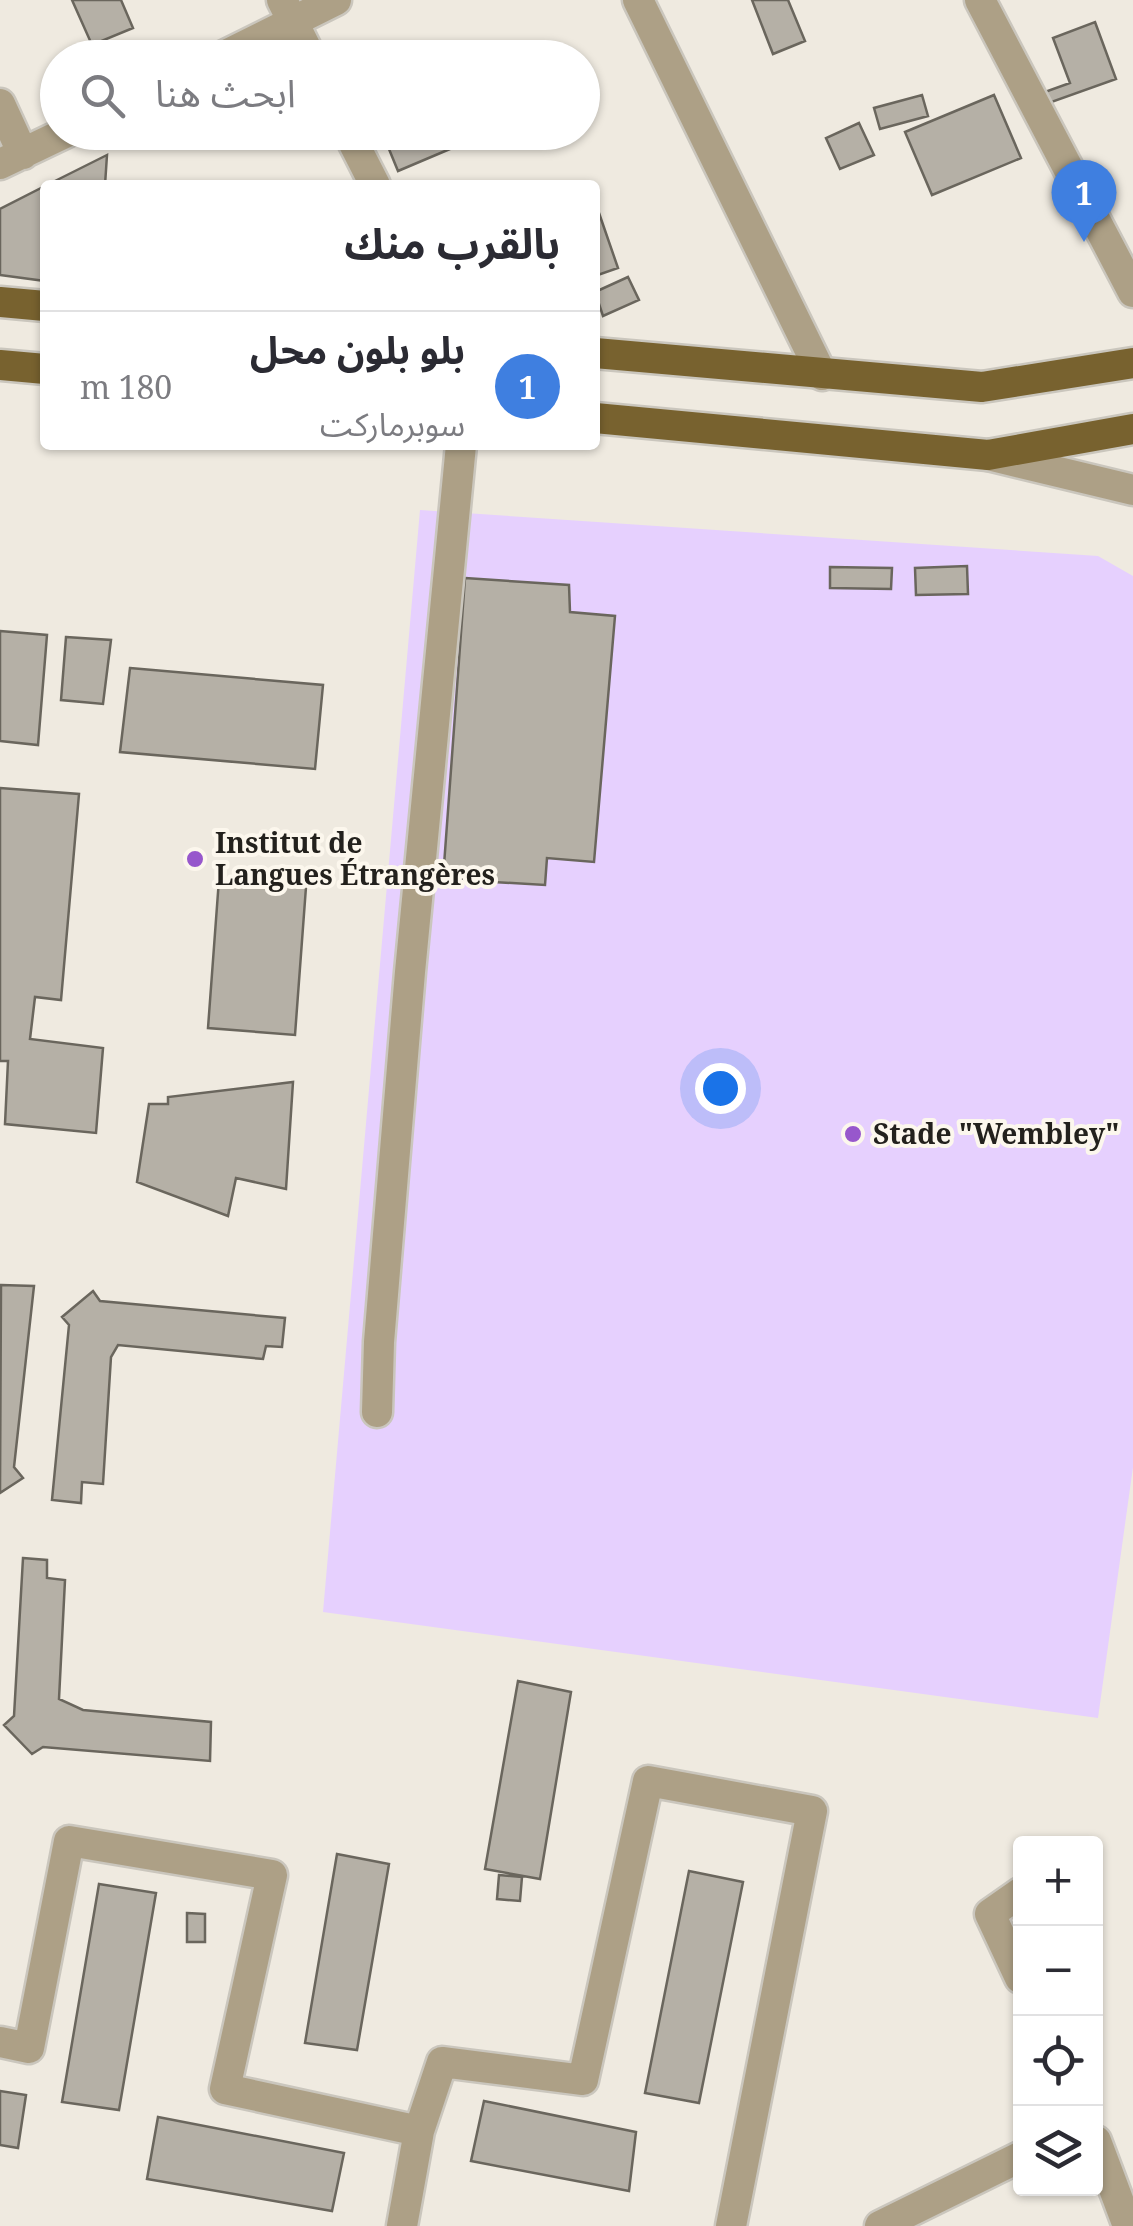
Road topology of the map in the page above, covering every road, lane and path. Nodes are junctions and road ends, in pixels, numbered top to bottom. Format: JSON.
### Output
{"nodes":[{"id":1,"x":336,"y":0,"type":"edge"},
{"id":2,"x":638,"y":0,"type":"edge"},
{"id":3,"x":980,"y":0,"type":"edge"},
{"id":4,"x":288,"y":11,"type":"edge"},
{"id":5,"x":246,"y":40,"type":"edge"},
{"id":6,"x":302,"y":40,"type":"edge"},
{"id":7,"x":0,"y":104,"type":"edge"},
{"id":8,"x":40,"y":146,"type":"edge"},
{"id":9,"x":357,"y":150,"type":"edge"},
{"id":10,"x":12,"y":159,"type":"edge"},
{"id":11,"x":372,"y":180,"type":"edge"},
{"id":12,"x":1133,"y":292,"type":"edge"},
{"id":13,"x":0,"y":302,"type":"edge"},
{"id":14,"x":40,"y":306,"type":"edge"},
{"id":15,"x":600,"y":353,"type":"edge"},
{"id":16,"x":1133,"y":363,"type":"edge"},
{"id":17,"x":0,"y":365,"type":"edge"},
{"id":18,"x":40,"y":369,"type":"edge"},
{"id":19,"x":822,"y":375,"type":"junction"},
{"id":20,"x":600,"y":418,"type":"edge"},
{"id":21,"x":1133,"y":428,"type":"edge"},
{"id":22,"x":461,"y":450,"type":"edge"},
{"id":23,"x":988,"y":455,"type":"junction"},
{"id":24,"x":1133,"y":490,"type":"edge"},
{"id":25,"x":378,"y":1412,"type":"dead end"},
{"id":26,"x":1013,"y":1898,"type":"edge"},
{"id":27,"x":1013,"y":1963,"type":"edge"},
{"id":28,"x":0,"y":2042,"type":"edge"},
{"id":29,"x":420,"y":2131,"type":"junction"},
{"id":30,"x":1103,"y":2160,"type":"edge"},
{"id":31,"x":1013,"y":2161,"type":"edge"},
{"id":32,"x":402,"y":2226,"type":"edge"},
{"id":33,"x":731,"y":2226,"type":"edge"},
{"id":34,"x":880,"y":2226,"type":"edge"},
{"id":35,"x":1128,"y":2226,"type":"edge"}],
"edges":[{"from":1,"to":4,"type":"street"},
{"from":2,"to":19,"type":"street"},
{"from":3,"to":12,"type":"street"},
{"from":4,"to":5,"type":"street"},
{"from":4,"to":6,"type":"street"},
{"from":7,"to":10,"type":"street"},
{"from":8,"to":10,"type":"street"},
{"from":9,"to":11,"type":"street"},
{"from":13,"to":14,"type":"main road"},
{"from":15,"to":19,"type":"main road"},
{"from":16,"to":19,"type":"main road"},
{"from":17,"to":18,"type":"main road"},
{"from":20,"to":23,"type":"main road"},
{"from":21,"to":23,"type":"main road"},
{"from":22,"to":25,"type":"street"},
{"from":23,"to":24,"type":"street"},
{"from":26,"to":27,"type":"street"},
{"from":28,"to":29,"type":"street"},
{"from":29,"to":32,"type":"street"},
{"from":29,"to":33,"type":"street"},
{"from":30,"to":35,"type":"street"},
{"from":31,"to":34,"type":"street"}]}
